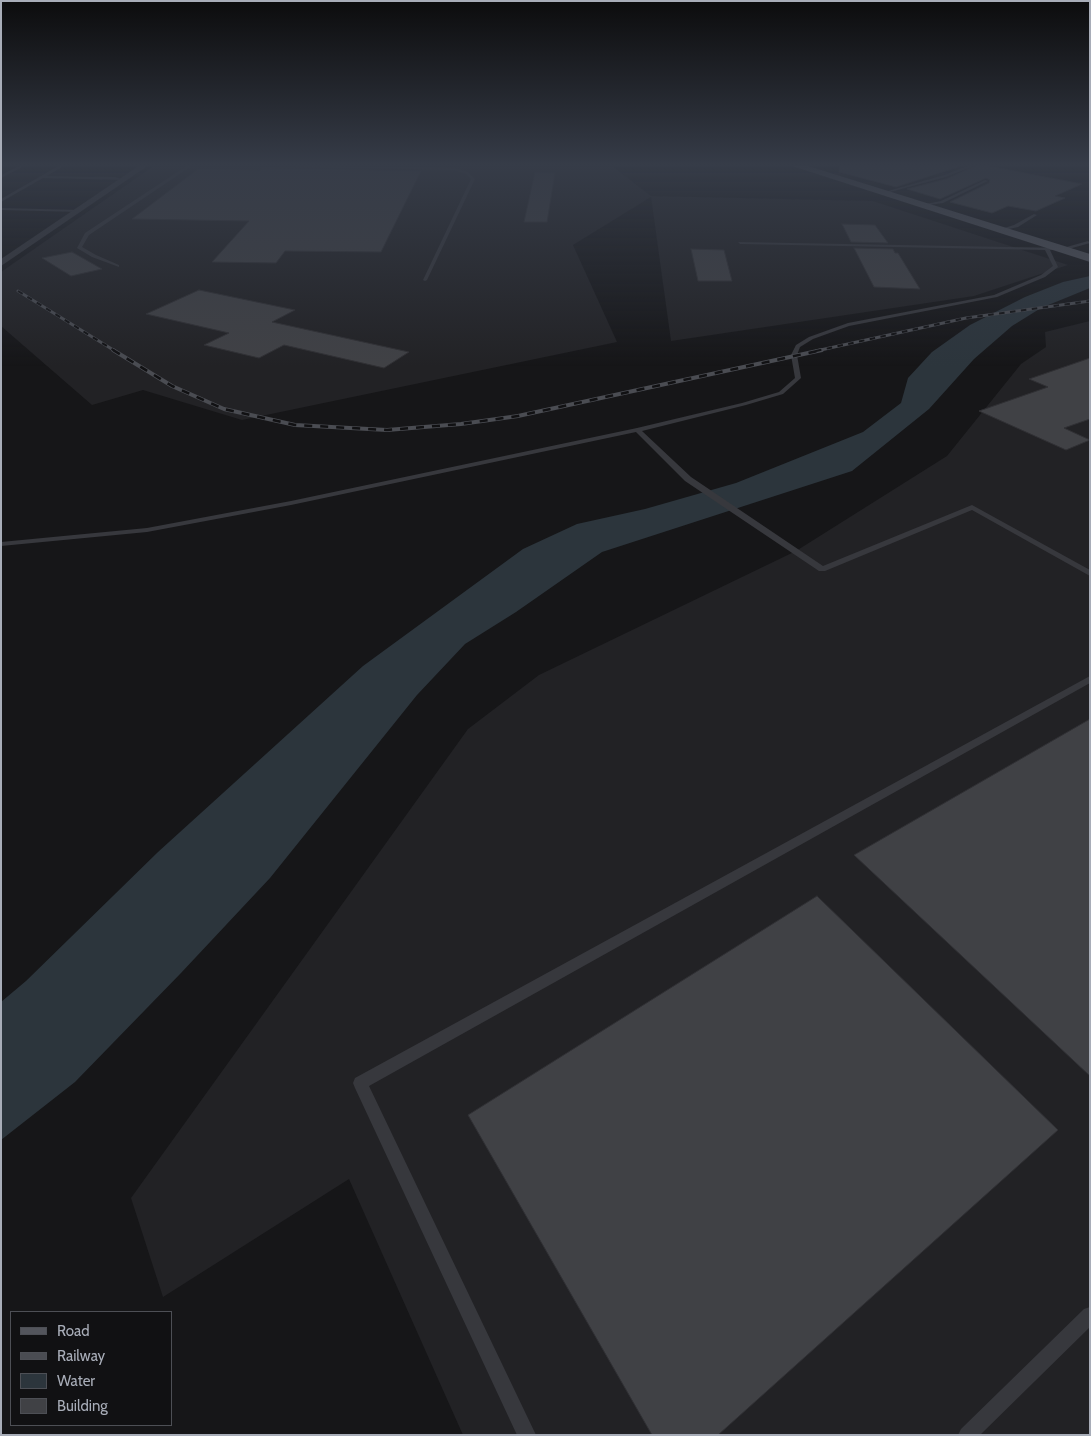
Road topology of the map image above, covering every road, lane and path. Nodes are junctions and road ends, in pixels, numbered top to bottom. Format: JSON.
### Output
{"nodes":[{"id":1,"x":47,"y":232,"type":"edge"},
{"id":2,"x":90,"y":232,"type":"edge"},
{"id":3,"x":447,"y":232,"type":"edge"},
{"id":4,"x":1007,"y":232,"type":"edge"},
{"id":5,"x":1088,"y":242,"type":"dead end"},
{"id":6,"x":740,"y":243,"type":"dead end"},
{"id":7,"x":1046,"y":249,"type":"junction"},
{"id":8,"x":1063,"y":249,"type":"junction"},
{"id":9,"x":1090,"y":258,"type":"edge"},
{"id":10,"x":1,"y":264,"type":"edge"},
{"id":11,"x":117,"y":266,"type":"dead end"},
{"id":12,"x":424,"y":280,"type":"dead end"},
{"id":13,"x":637,"y":430,"type":"junction"},
{"id":14,"x":1,"y":544,"type":"edge"},
{"id":15,"x":1090,"y":574,"type":"edge"},
{"id":16,"x":1090,"y":679,"type":"edge"},
{"id":17,"x":1090,"y":1315,"type":"edge"},
{"id":18,"x":527,"y":1435,"type":"edge"},
{"id":19,"x":967,"y":1435,"type":"edge"}],
"edges":[{"from":1,"to":10,"type":"street"},
{"from":2,"to":11,"type":"lane"},
{"from":3,"to":12,"type":"lane"},
{"from":4,"to":8,"type":"main road"},
{"from":5,"to":8,"type":"lane"},
{"from":6,"to":7,"type":"lane"},
{"from":7,"to":8,"type":"lane"},
{"from":7,"to":13,"type":"lane"},
{"from":8,"to":9,"type":"main road"},
{"from":13,"to":14,"type":"lane"},
{"from":13,"to":15,"type":"lane"},
{"from":16,"to":18,"type":"lane"},
{"from":17,"to":19,"type":"lane"}]}
